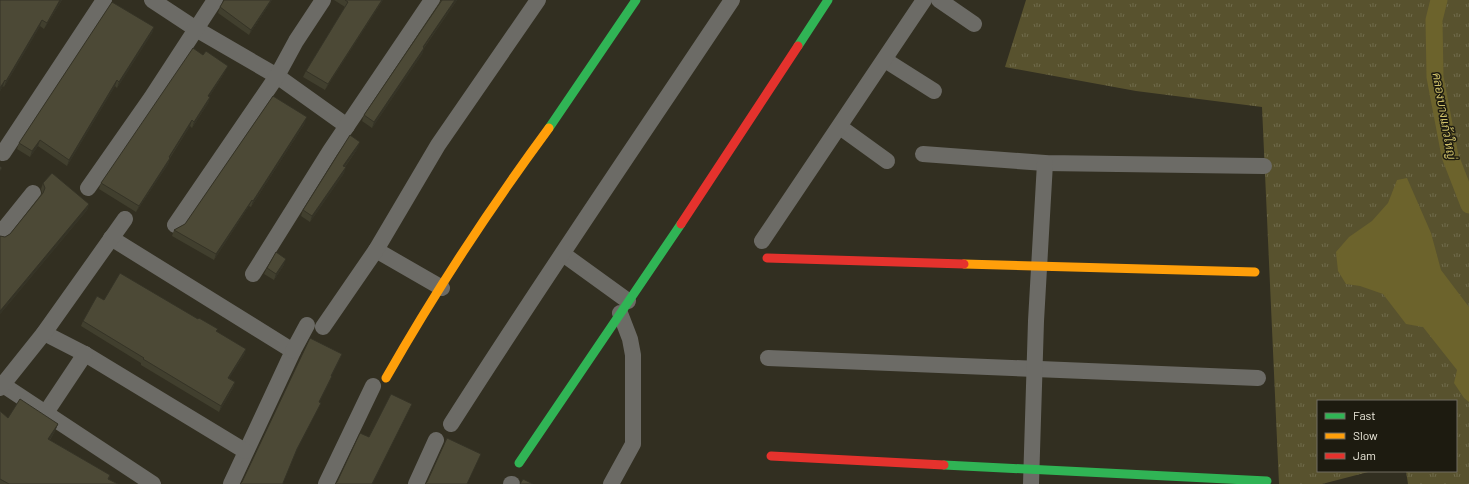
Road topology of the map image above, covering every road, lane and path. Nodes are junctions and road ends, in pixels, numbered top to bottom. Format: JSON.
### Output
{"nodes":[{"id":1,"x":104,"y":0,"type":"edge"},
{"id":2,"x":152,"y":0,"type":"edge"},
{"id":3,"x":215,"y":0,"type":"edge"},
{"id":4,"x":323,"y":0,"type":"edge"},
{"id":5,"x":432,"y":0,"type":"edge"},
{"id":6,"x":538,"y":0,"type":"edge"},
{"id":7,"x":636,"y":0,"type":"edge"},
{"id":8,"x":732,"y":0,"type":"edge"},
{"id":9,"x":828,"y":0,"type":"edge"},
{"id":10,"x":924,"y":0,"type":"edge"},
{"id":11,"x":939,"y":0,"type":"edge"},
{"id":12,"x":974,"y":24,"type":"dead end"},
{"id":13,"x":196,"y":29,"type":"junction"},
{"id":14,"x":885,"y":60,"type":"junction"},
{"id":15,"x":277,"y":76,"type":"junction"},
{"id":16,"x":934,"y":91,"type":"dead end"},
{"id":17,"x":348,"y":126,"type":"junction"},
{"id":18,"x":840,"y":127,"type":"junction"},
{"id":19,"x":3,"y":153,"type":"dead end"},
{"id":20,"x":923,"y":154,"type":"dead end"},
{"id":21,"x":887,"y":161,"type":"dead end"},
{"id":22,"x":1045,"y":163,"type":"junction"},
{"id":23,"x":1264,"y":166,"type":"dead end"},
{"id":24,"x":88,"y":188,"type":"dead end"},
{"id":25,"x":33,"y":193,"type":"dead end"},
{"id":26,"x":125,"y":219,"type":"dead end"},
{"id":27,"x":175,"y":225,"type":"dead end"},
{"id":28,"x":0,"y":234,"type":"edge"},
{"id":29,"x":111,"y":238,"type":"junction"},
{"id":30,"x":762,"y":241,"type":"dead end"},
{"id":31,"x":376,"y":250,"type":"junction"},
{"id":32,"x":563,"y":254,"type":"junction"},
{"id":33,"x":767,"y":258,"type":"dead end"},
{"id":34,"x":1039,"y":266,"type":"junction"},
{"id":35,"x":1255,"y":272,"type":"dead end"},
{"id":36,"x":253,"y":274,"type":"dead end"},
{"id":37,"x":442,"y":288,"type":"junction"},
{"id":38,"x":624,"y":307,"type":"junction"},
{"id":39,"x":44,"y":333,"type":"junction"},
{"id":40,"x":292,"y":351,"type":"junction"},
{"id":41,"x":85,"y":354,"type":"junction"},
{"id":42,"x":768,"y":358,"type":"dead end"},
{"id":43,"x":1035,"y":369,"type":"junction"},
{"id":44,"x":386,"y":378,"type":"dead end"},
{"id":45,"x":1258,"y":378,"type":"dead end"},
{"id":46,"x":1,"y":385,"type":"edge"},
{"id":47,"x":372,"y":386,"type":"dead end"},
{"id":48,"x":45,"y":414,"type":"junction"},
{"id":49,"x":451,"y":424,"type":"dead end"},
{"id":50,"x":436,"y":440,"type":"dead end"},
{"id":51,"x":245,"y":451,"type":"junction"},
{"id":52,"x":771,"y":456,"type":"dead end"},
{"id":53,"x":519,"y":463,"type":"dead end"},
{"id":54,"x":1032,"y":476,"type":"edge"},
{"id":55,"x":1267,"y":481,"type":"dead end"},
{"id":56,"x":614,"y":483,"type":"edge"},
{"id":57,"x":153,"y":484,"type":"edge"},
{"id":58,"x":230,"y":484,"type":"edge"},
{"id":59,"x":326,"y":484,"type":"edge"},
{"id":60,"x":416,"y":484,"type":"edge"}],
"edges":[{"from":1,"to":19,"type":"street"},
{"from":2,"to":13,"type":"street"},
{"from":3,"to":13,"type":"street"},
{"from":4,"to":15,"type":"street"},
{"from":5,"to":17,"type":"street"},
{"from":6,"to":31,"type":"street"},
{"from":7,"to":37,"type":"street"},
{"from":8,"to":32,"type":"street"},
{"from":9,"to":38,"type":"street"},
{"from":10,"to":14,"type":"street"},
{"from":11,"to":12,"type":"street"},
{"from":13,"to":15,"type":"street"},
{"from":13,"to":24,"type":"street"},
{"from":14,"to":16,"type":"street"},
{"from":14,"to":18,"type":"street"},
{"from":15,"to":17,"type":"street"},
{"from":15,"to":27,"type":"street"},
{"from":17,"to":36,"type":"street"},
{"from":18,"to":21,"type":"street"},
{"from":18,"to":30,"type":"street"},
{"from":20,"to":22,"type":"street"},
{"from":22,"to":23,"type":"street"},
{"from":22,"to":34,"type":"street"},
{"from":25,"to":28,"type":"street"},
{"from":26,"to":29,"type":"street"},
{"from":29,"to":39,"type":"street"},
{"from":29,"to":40,"type":"street"},
{"from":31,"to":37,"type":"street"},
{"from":31,"to":40,"type":"street"},
{"from":32,"to":38,"type":"street"},
{"from":32,"to":49,"type":"street"},
{"from":33,"to":34,"type":"street"},
{"from":34,"to":35,"type":"street"},
{"from":34,"to":43,"type":"street"},
{"from":37,"to":44,"type":"street"},
{"from":38,"to":53,"type":"street"},
{"from":38,"to":56,"type":"street"},
{"from":39,"to":41,"type":"street"},
{"from":39,"to":46,"type":"street"},
{"from":40,"to":51,"type":"street"},
{"from":41,"to":48,"type":"street"},
{"from":41,"to":51,"type":"street"},
{"from":42,"to":43,"type":"street"},
{"from":43,"to":45,"type":"street"},
{"from":43,"to":54,"type":"street"},
{"from":46,"to":48,"type":"street"},
{"from":47,"to":59,"type":"street"},
{"from":48,"to":57,"type":"street"},
{"from":50,"to":60,"type":"street"},
{"from":51,"to":58,"type":"street"},
{"from":52,"to":54,"type":"street"},
{"from":54,"to":55,"type":"street"}]}
